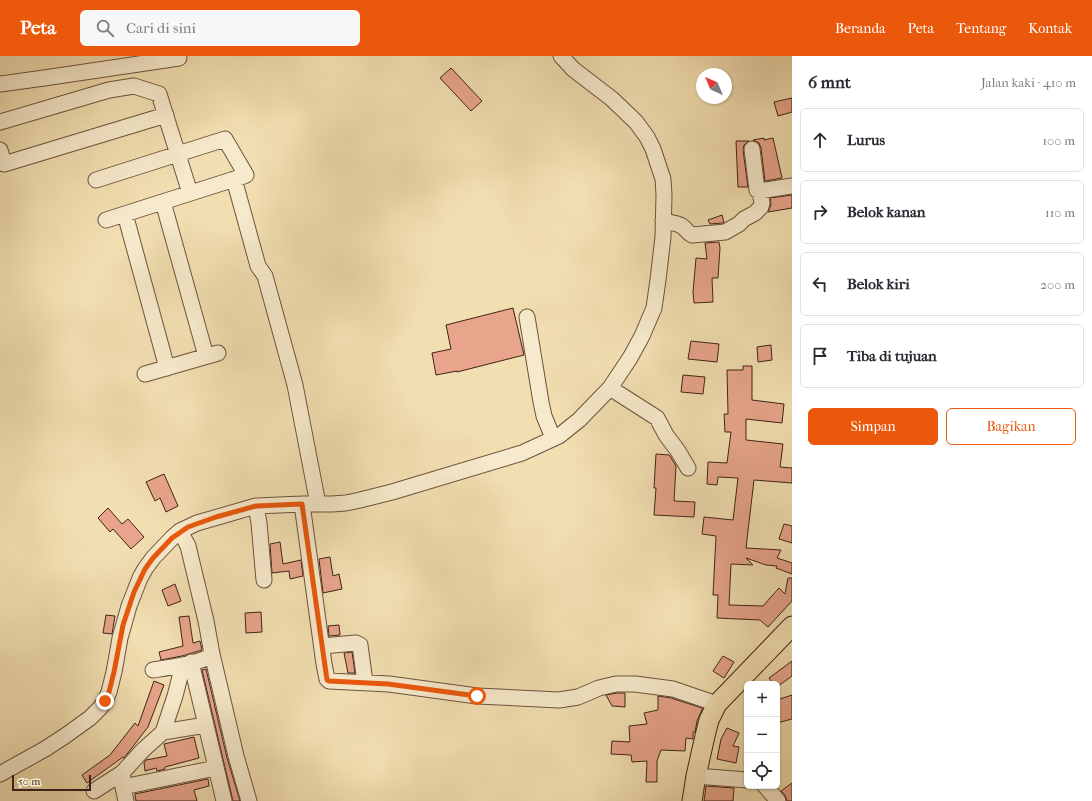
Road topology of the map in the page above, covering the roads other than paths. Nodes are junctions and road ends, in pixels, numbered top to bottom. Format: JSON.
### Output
{"nodes":[{"id":1,"x":561,"y":56,"type":"edge"},
{"id":2,"x":181,"y":57,"type":"edge"},
{"id":3,"x":0,"y":84,"type":"edge"},
{"id":4,"x":166,"y":115,"type":"junction"},
{"id":5,"x":0,"y":122,"type":"edge"},
{"id":6,"x":752,"y":149,"type":"dead end"},
{"id":7,"x":0,"y":150,"type":"edge"},
{"id":8,"x":178,"y":154,"type":"junction"},
{"id":9,"x":244,"y":176,"type":"junction"},
{"id":10,"x":96,"y":180,"type":"dead end"},
{"id":11,"x":792,"y":186,"type":"edge"},
{"id":12,"x":760,"y":191,"type":"junction"},
{"id":13,"x":190,"y":193,"type":"junction"},
{"id":14,"x":163,"y":202,"type":"junction"},
{"id":15,"x":125,"y":214,"type":"junction"},
{"id":16,"x":106,"y":220,"type":"dead end"},
{"id":17,"x":663,"y":227,"type":"junction"},
{"id":18,"x":527,"y":317,"type":"dead end"},
{"id":19,"x":166,"y":368,"type":"junction"},
{"id":20,"x":146,"y":374,"type":"dead end"},
{"id":21,"x":612,"y":390,"type":"junction"},
{"id":22,"x":553,"y":438,"type":"junction"},
{"id":23,"x":688,"y":468,"type":"dead end"},
{"id":24,"x":318,"y":504,"type":"junction"},
{"id":25,"x":303,"y":510,"type":"junction"},
{"id":26,"x":257,"y":513,"type":"junction"},
{"id":27,"x":183,"y":537,"type":"junction"},
{"id":28,"x":264,"y":580,"type":"dead end"},
{"id":29,"x":792,"y":626,"type":"edge"},
{"id":30,"x":322,"y":646,"type":"junction"},
{"id":31,"x":212,"y":654,"type":"junction"},
{"id":32,"x":187,"y":664,"type":"junction"},
{"id":33,"x":153,"y":670,"type":"dead end"},
{"id":34,"x":365,"y":682,"type":"junction"},
{"id":35,"x":717,"y":704,"type":"junction"},
{"id":36,"x":206,"y":725,"type":"junction"},
{"id":37,"x":163,"y":732,"type":"junction"},
{"id":38,"x":216,"y":768,"type":"junction"},
{"id":39,"x":0,"y":774,"type":"edge"},
{"id":40,"x":696,"y":776,"type":"junction"},
{"id":41,"x":744,"y":780,"type":"edge"},
{"id":42,"x":124,"y":787,"type":"edge"},
{"id":43,"x":768,"y":789,"type":"edge"},
{"id":44,"x":94,"y":791,"type":"dead end"},
{"id":45,"x":224,"y":801,"type":"edge"},
{"id":46,"x":249,"y":801,"type":"edge"},
{"id":47,"x":692,"y":801,"type":"edge"},
{"id":48,"x":778,"y":801,"type":"edge"}],
"edges":[{"from":1,"to":17,"type":"street"},
{"from":2,"to":3,"type":"street"},
{"from":4,"to":5,"type":"street"},
{"from":4,"to":7,"type":"street"},
{"from":4,"to":8,"type":"street"},
{"from":6,"to":12,"type":"street"},
{"from":8,"to":9,"type":"street"},
{"from":8,"to":10,"type":"street"},
{"from":8,"to":13,"type":"street"},
{"from":9,"to":13,"type":"street"},
{"from":9,"to":24,"type":"street"},
{"from":11,"to":12,"type":"street"},
{"from":12,"to":17,"type":"street"},
{"from":13,"to":14,"type":"street"},
{"from":14,"to":15,"type":"street"},
{"from":14,"to":19,"type":"street"},
{"from":15,"to":16,"type":"street"},
{"from":15,"to":19,"type":"street"},
{"from":17,"to":21,"type":"street"},
{"from":18,"to":22,"type":"street"},
{"from":19,"to":20,"type":"street"},
{"from":21,"to":22,"type":"street"},
{"from":21,"to":23,"type":"street"},
{"from":22,"to":24,"type":"street"},
{"from":24,"to":25,"type":"street"},
{"from":25,"to":26,"type":"street"},
{"from":25,"to":30,"type":"street"},
{"from":26,"to":27,"type":"street"},
{"from":26,"to":28,"type":"street"},
{"from":27,"to":31,"type":"street"},
{"from":27,"to":39,"type":"street"},
{"from":29,"to":35,"type":"main road"},
{"from":30,"to":34,"type":"street"},
{"from":30,"to":34,"type":"street"},
{"from":31,"to":32,"type":"street"},
{"from":31,"to":46,"type":"street"},
{"from":32,"to":33,"type":"street"},
{"from":32,"to":36,"type":"street"},
{"from":32,"to":37,"type":"street"},
{"from":34,"to":35,"type":"street"},
{"from":35,"to":40,"type":"main road"},
{"from":36,"to":37,"type":"street"},
{"from":36,"to":38,"type":"street"},
{"from":37,"to":42,"type":"street"},
{"from":38,"to":42,"type":"street"},
{"from":38,"to":45,"type":"street"},
{"from":40,"to":41,"type":"street"},
{"from":40,"to":47,"type":"main road"},
{"from":42,"to":44,"type":"street"},
{"from":43,"to":48,"type":"street"}]}
